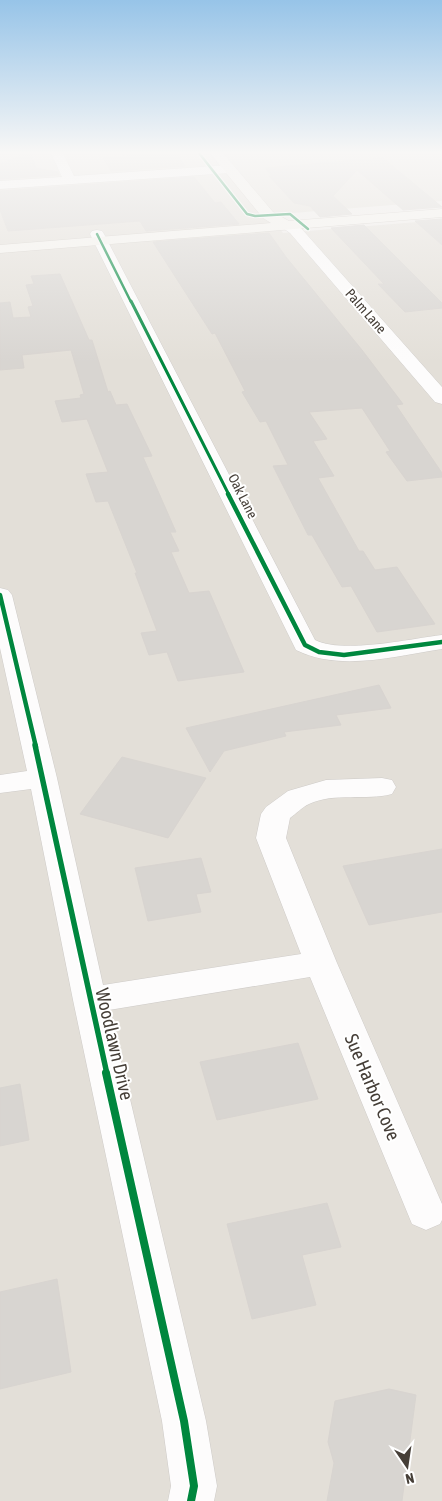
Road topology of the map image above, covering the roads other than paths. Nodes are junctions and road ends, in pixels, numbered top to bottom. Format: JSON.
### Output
{"nodes":[{"id":1,"x":282,"y":223,"type":"joint"},
{"id":2,"x":99,"y":238,"type":"junction"},
{"id":3,"x":0,"y":241,"type":"edge"},
{"id":4,"x":0,"y":249,"type":"edge"},
{"id":5,"x":442,"y":398,"type":"edge"},
{"id":6,"x":0,"y":595,"type":"edge"},
{"id":7,"x":442,"y":642,"type":"edge"},
{"id":8,"x":43,"y":778,"type":"junction"},
{"id":9,"x":0,"y":784,"type":"edge"},
{"id":10,"x":382,"y":787,"type":"dead end"},
{"id":11,"x":321,"y":962,"type":"junction"},
{"id":12,"x":90,"y":1000,"type":"junction"},
{"id":13,"x":426,"y":1212,"type":"dead end"},
{"id":14,"x":191,"y":1501,"type":"edge"}],
"edges":[{"from":1,"to":2,"type":"street"},
{"from":1,"to":5,"type":"street","name":"Palm Lane"},
{"from":2,"to":3,"type":"street"},
{"from":2,"to":4,"type":"street"},
{"from":2,"to":7,"type":"street","name":"Oak Lane"},
{"from":6,"to":8,"type":"street","name":"Woodlawn Drive"},
{"from":8,"to":9,"type":"street"},
{"from":8,"to":12,"type":"street","name":"Woodlawn Drive"},
{"from":10,"to":11,"type":"street","name":"Sue Harbor Cove"},
{"from":11,"to":12,"type":"street"},
{"from":11,"to":13,"type":"street","name":"Sue Harbor Cove"},
{"from":12,"to":14,"type":"street","name":"Woodlawn Drive"}]}
